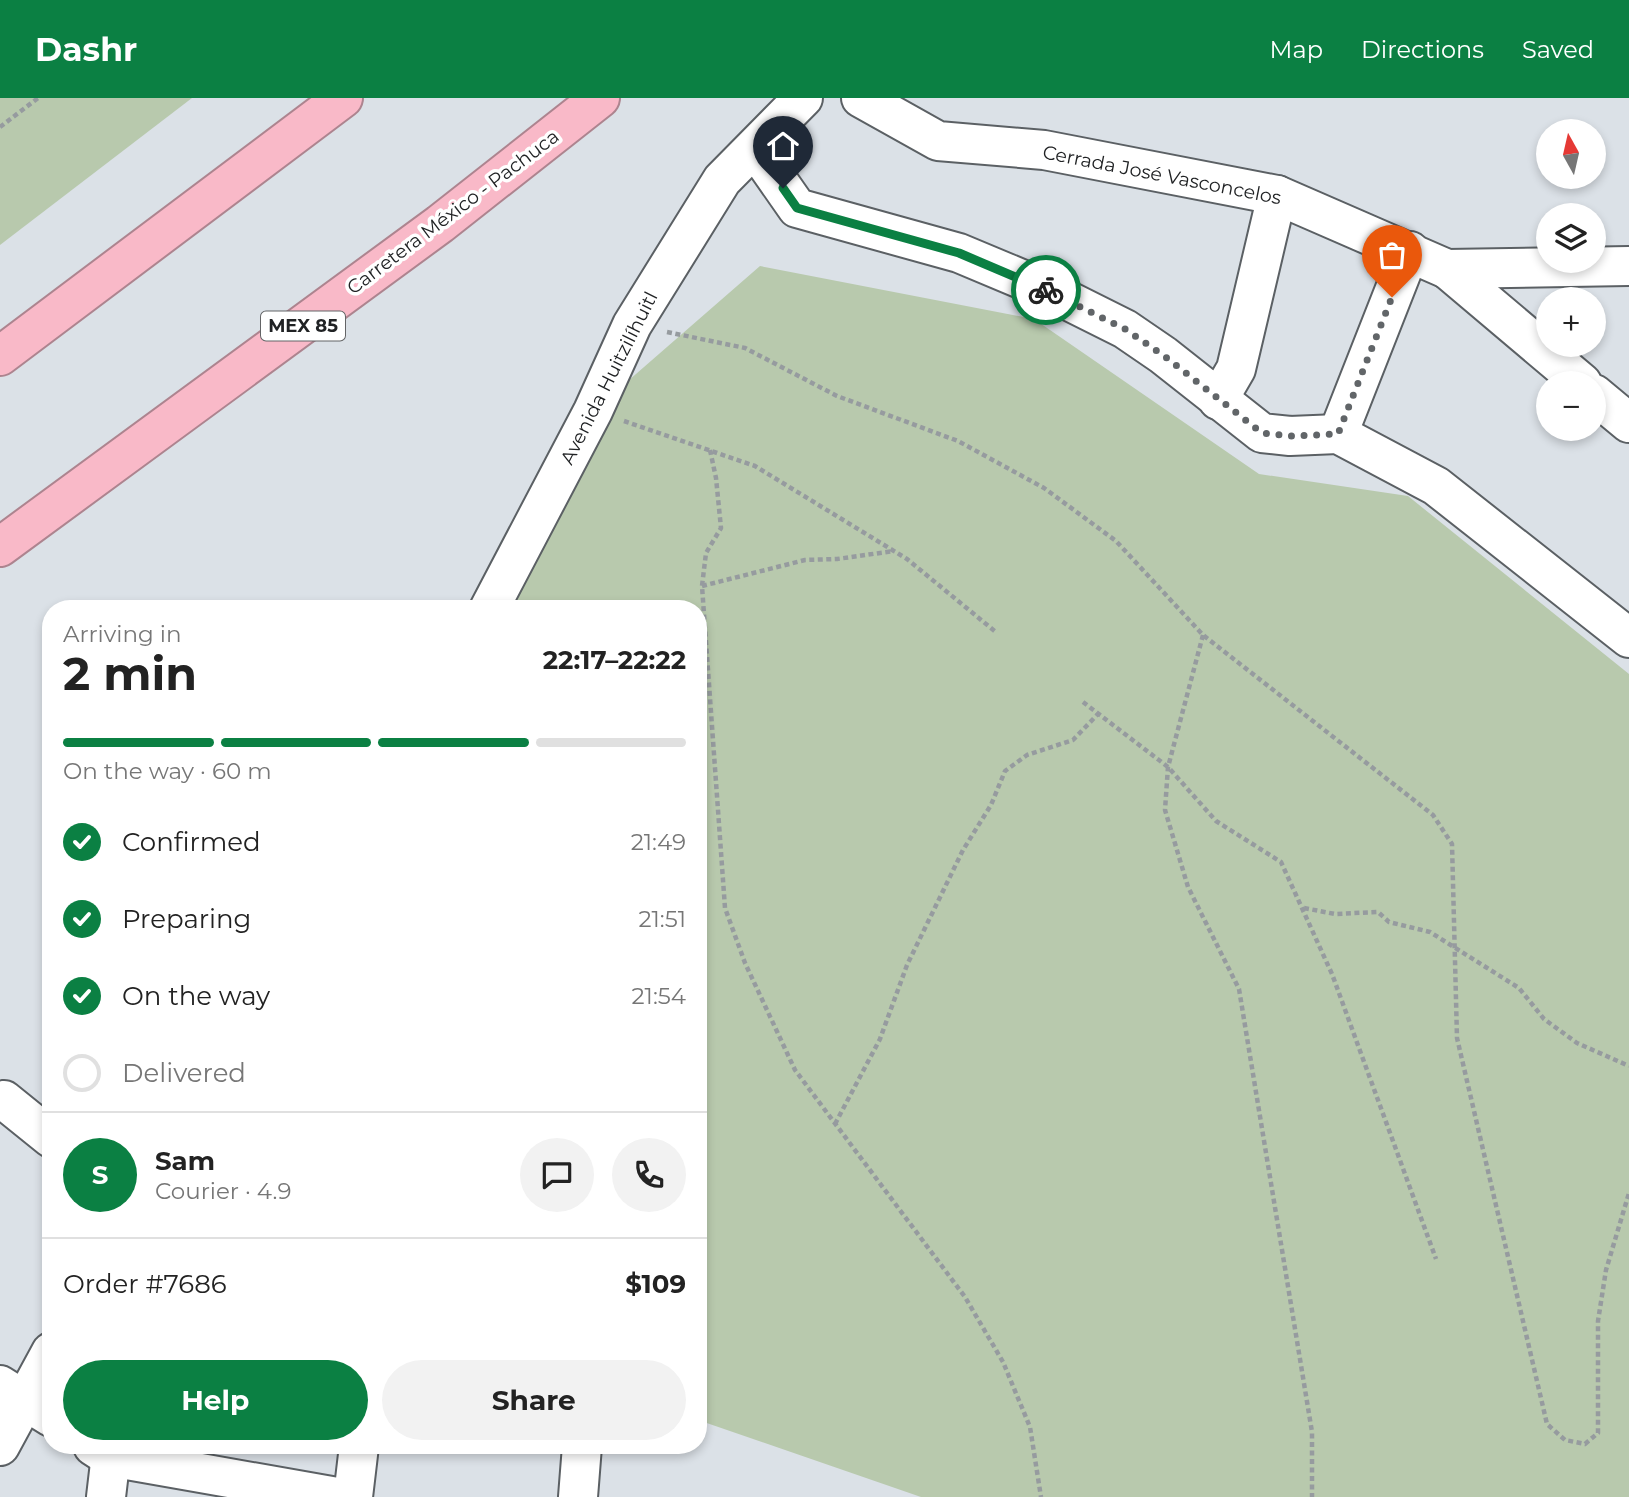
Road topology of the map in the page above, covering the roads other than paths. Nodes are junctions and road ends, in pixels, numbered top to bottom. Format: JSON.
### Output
{"nodes":[{"id":1,"x":344,"y":98,"type":"edge"},
{"id":2,"x":600,"y":98,"type":"edge"},
{"id":3,"x":803,"y":98,"type":"edge"},
{"id":4,"x":861,"y":98,"type":"edge"},
{"id":5,"x":755,"y":148,"type":"junction"},
{"id":6,"x":1277,"y":195,"type":"junction"},
{"id":7,"x":1409,"y":251,"type":"junction"},
{"id":8,"x":1629,"y":266,"type":"edge"},
{"id":9,"x":1447,"y":269,"type":"junction"},
{"id":10,"x":0,"y":356,"type":"edge"},
{"id":11,"x":1568,"y":371,"type":"edge"},
{"id":12,"x":1218,"y":400,"type":"junction"},
{"id":13,"x":1606,"y":404,"type":"edge"},
{"id":14,"x":1629,"y":423,"type":"edge"},
{"id":15,"x":1338,"y":434,"type":"junction"},
{"id":16,"x":0,"y":547,"type":"edge"},
{"id":17,"x":494,"y":600,"type":"edge"},
{"id":18,"x":1629,"y":638,"type":"edge"},
{"id":19,"x":1,"y":1102,"type":"edge"},
{"id":20,"x":42,"y":1113,"type":"edge"},
{"id":21,"x":42,"y":1132,"type":"edge"},
{"id":22,"x":42,"y":1370,"type":"edge"},
{"id":23,"x":26,"y":1401,"type":"edge"},
{"id":24,"x":0,"y":1446,"type":"edge"},
{"id":25,"x":105,"y":1454,"type":"edge"},
{"id":26,"x":129,"y":1454,"type":"edge"},
{"id":27,"x":358,"y":1454,"type":"edge"},
{"id":28,"x":581,"y":1454,"type":"edge"},
{"id":29,"x":106,"y":1497,"type":"edge"},
{"id":30,"x":337,"y":1497,"type":"edge"},
{"id":31,"x":353,"y":1497,"type":"edge"},
{"id":32,"x":578,"y":1497,"type":"edge"}],
"edges":[{"from":1,"to":10,"type":"highway"},
{"from":2,"to":16,"type":"highway","name":"Carretera México - Pachuca","number":"MEX 85"},
{"from":3,"to":5,"type":"street","name":"Avenida Huitzilíhuitl"},
{"from":4,"to":6,"type":"street","name":"Cerrada José Vasconcelos"},
{"from":5,"to":12,"type":"street"},
{"from":5,"to":17,"type":"street","name":"Avenida Huitzilíhuitl"},
{"from":6,"to":7,"type":"street","name":"Cerrada José Vasconcelos"},
{"from":6,"to":12,"type":"street"},
{"from":7,"to":9,"type":"street","name":"Cerrada José Vasconcelos"},
{"from":7,"to":15,"type":"street"},
{"from":8,"to":9,"type":"street","name":"Cerrada José Vasconcelos"},
{"from":9,"to":11,"type":"street"},
{"from":12,"to":15,"type":"street"},
{"from":13,"to":14,"type":"street"},
{"from":15,"to":18,"type":"street"},
{"from":19,"to":20,"type":"street"},
{"from":19,"to":21,"type":"street"},
{"from":22,"to":23,"type":"street"},
{"from":23,"to":24,"type":"street"},
{"from":25,"to":29,"type":"street"},
{"from":26,"to":30,"type":"street"},
{"from":27,"to":31,"type":"street"},
{"from":28,"to":32,"type":"street"}]}
